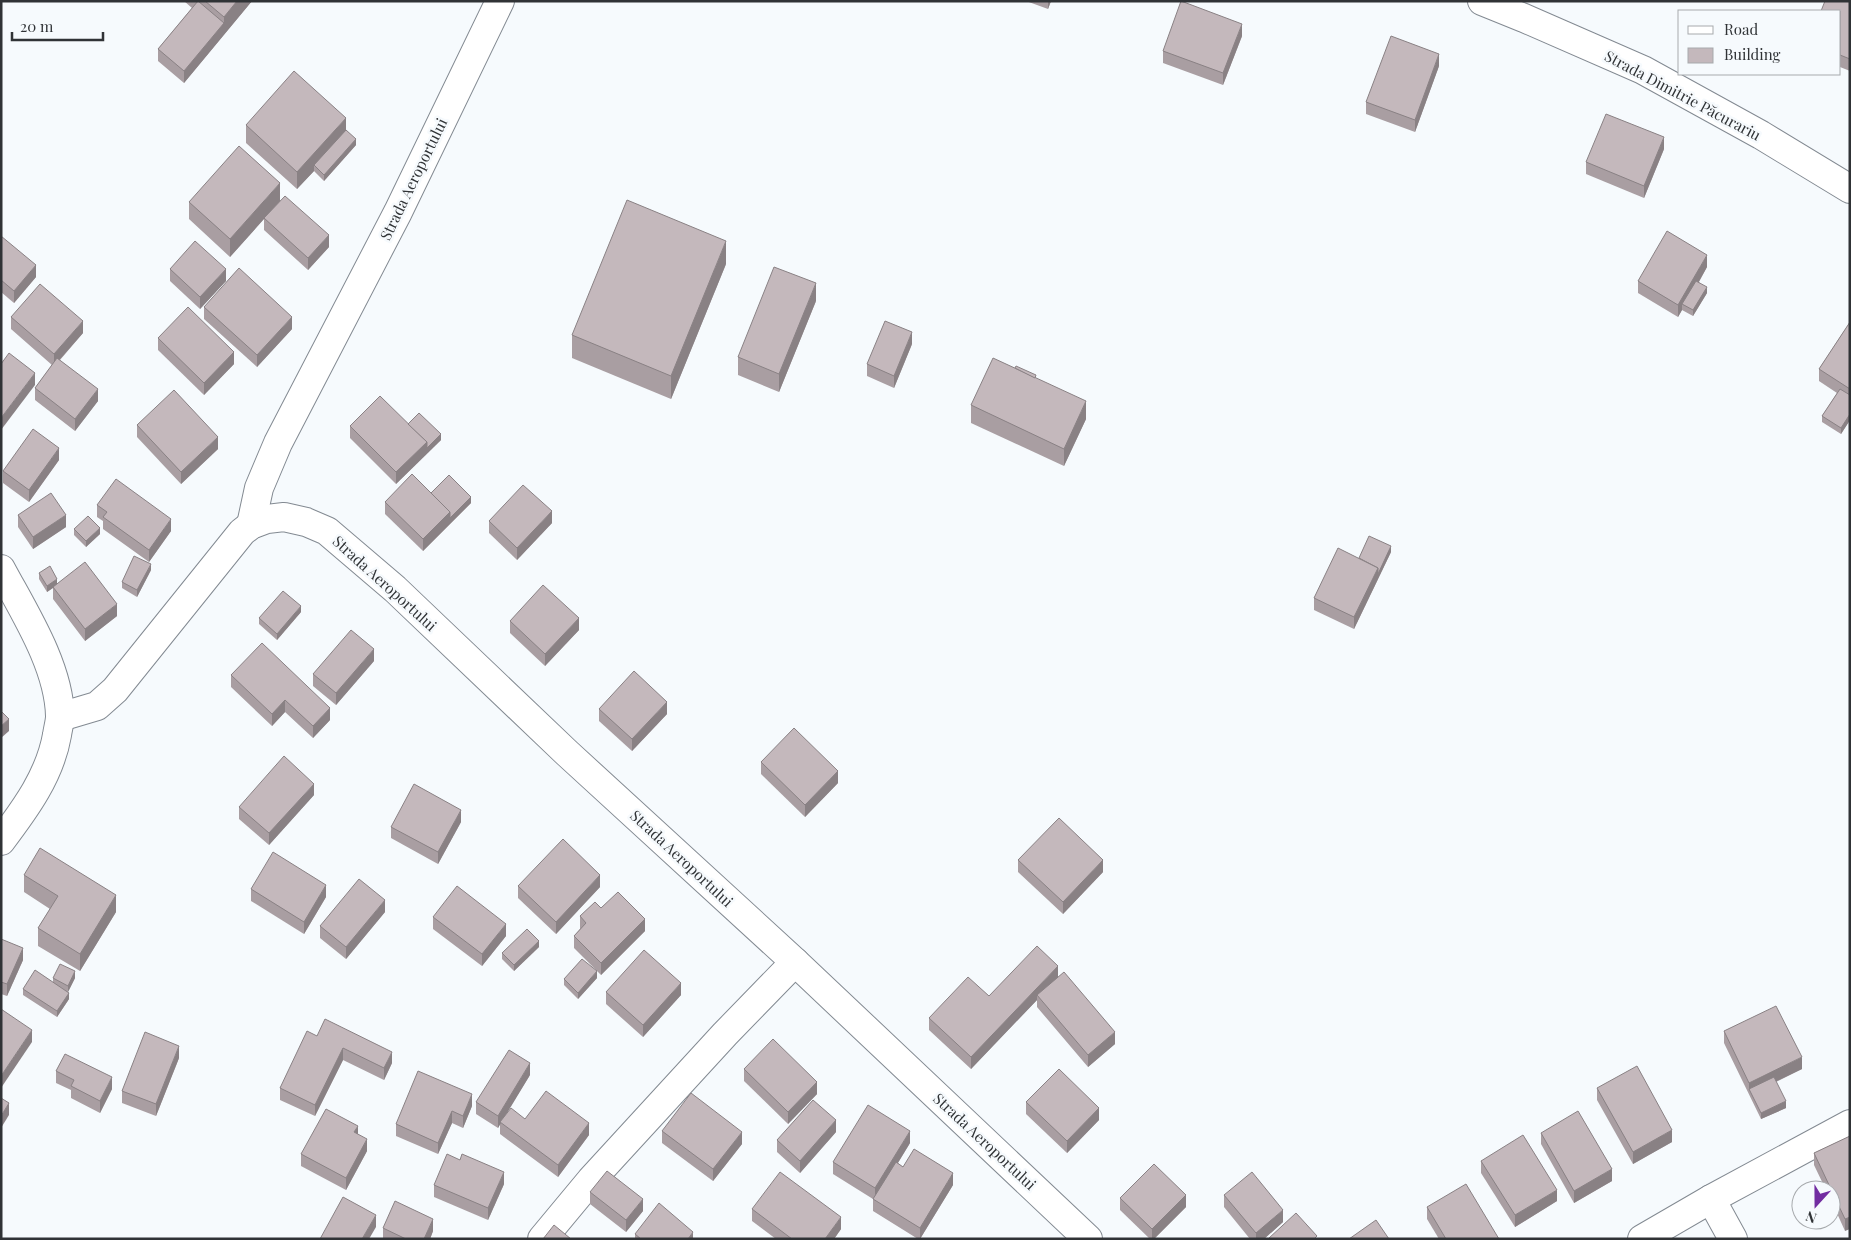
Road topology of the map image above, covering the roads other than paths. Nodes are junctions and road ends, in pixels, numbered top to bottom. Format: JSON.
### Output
{"nodes":[{"id":1,"x":500,"y":1,"type":"edge"},
{"id":2,"x":1482,"y":1,"type":"edge"},
{"id":3,"x":1850,"y":189,"type":"edge"},
{"id":4,"x":251,"y":525,"type":"junction"},
{"id":5,"x":1,"y":569,"type":"edge"},
{"id":6,"x":60,"y":718,"type":"junction"},
{"id":7,"x":1,"y":841,"type":"edge"},
{"id":8,"x":795,"y":962,"type":"junction"},
{"id":9,"x":1850,"y":1124,"type":"edge"},
{"id":10,"x":1711,"y":1199,"type":"junction"},
{"id":11,"x":542,"y":1239,"type":"edge"},
{"id":12,"x":1088,"y":1239,"type":"edge"},
{"id":13,"x":1642,"y":1239,"type":"edge"},
{"id":14,"x":1733,"y":1239,"type":"edge"}],
"edges":[{"from":1,"to":4,"type":"street","name":"Strada Aeroportului"},
{"from":2,"to":3,"type":"street","name":"Strada Dimitrie Păcurariu"},
{"from":4,"to":6,"type":"street"},
{"from":4,"to":8,"type":"street","name":"Strada Aeroportului"},
{"from":5,"to":6,"type":"street"},
{"from":6,"to":7,"type":"street"},
{"from":8,"to":11,"type":"street"},
{"from":8,"to":12,"type":"street","name":"Strada Aeroportului"},
{"from":9,"to":10,"type":"street"},
{"from":10,"to":13,"type":"street"},
{"from":10,"to":14,"type":"street"}]}
